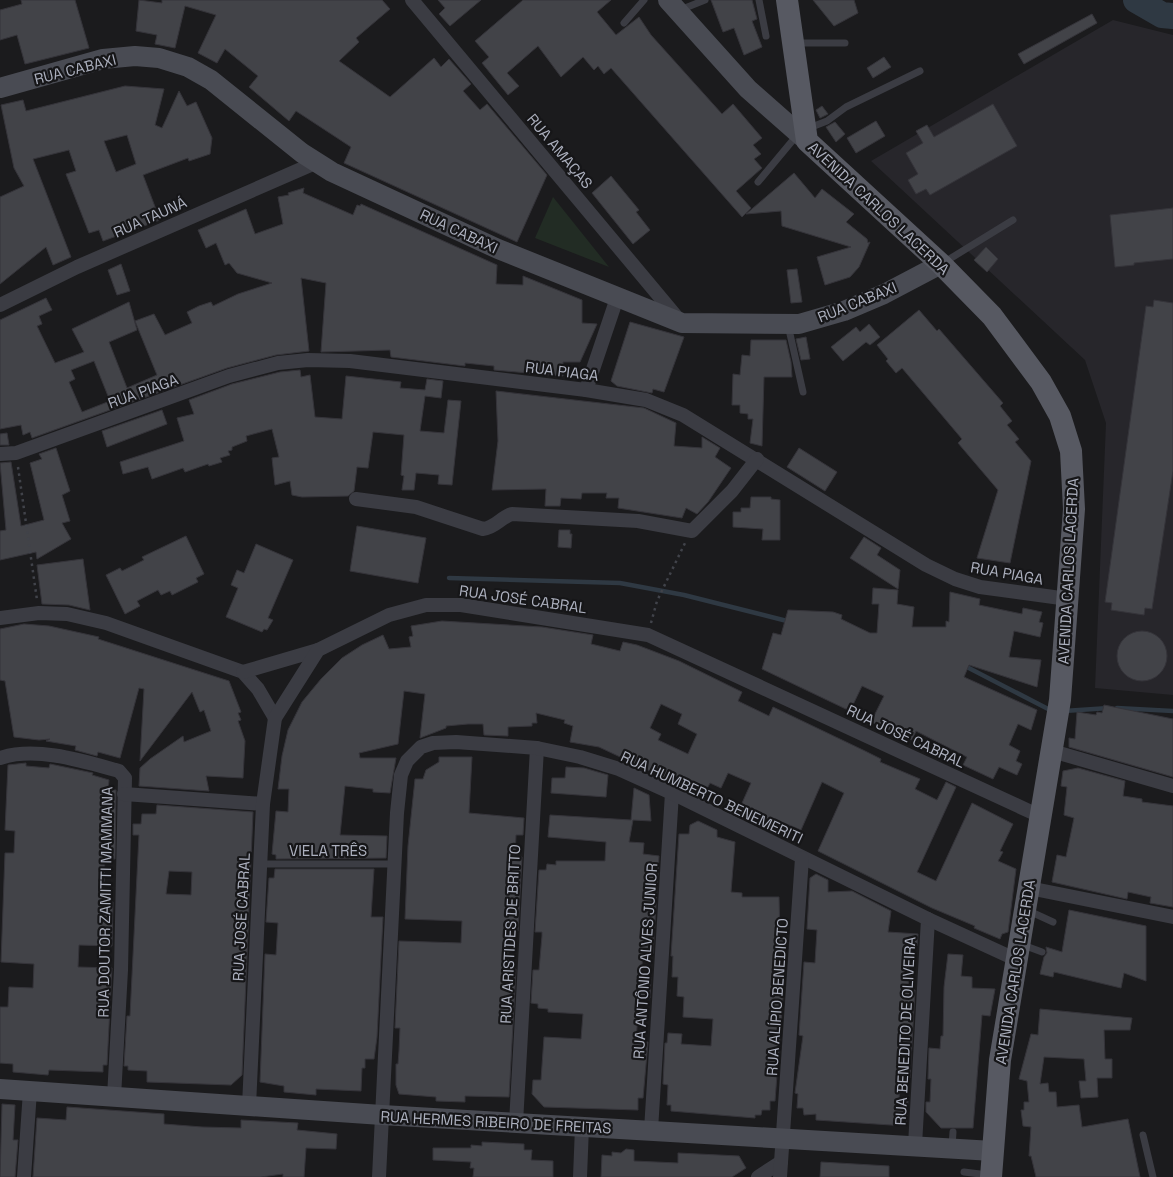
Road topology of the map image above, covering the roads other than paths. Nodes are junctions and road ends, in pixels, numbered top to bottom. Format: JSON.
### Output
{"nodes":[{"id":1,"x":412,"y":0,"type":"edge"},
{"id":2,"x":644,"y":0,"type":"edge"},
{"id":3,"x":705,"y":0,"type":"edge"},
{"id":4,"x":759,"y":0,"type":"edge"},
{"id":5,"x":787,"y":0,"type":"edge"},
{"id":6,"x":673,"y":5,"type":"edge"},
{"id":7,"x":423,"y":6,"type":"edge"},
{"id":8,"x":624,"y":23,"type":"dead end"},
{"id":9,"x":766,"y":36,"type":"dead end"},
{"id":10,"x":793,"y":43,"type":"junction"},
{"id":11,"x":844,"y":43,"type":"dead end"},
{"id":12,"x":920,"y":71,"type":"dead end"},
{"id":13,"x":0,"y":88,"type":"edge"},
{"id":14,"x":804,"y":135,"type":"junction"},
{"id":15,"x":315,"y":163,"type":"junction"},
{"id":16,"x":758,"y":182,"type":"dead end"},
{"id":17,"x":1013,"y":220,"type":"dead end"},
{"id":18,"x":941,"y":264,"type":"junction"},
{"id":19,"x":617,"y":298,"type":"junction"},
{"id":20,"x":0,"y":305,"type":"edge"},
{"id":21,"x":682,"y":323,"type":"junction"},
{"id":22,"x":788,"y":325,"type":"junction"},
{"id":23,"x":586,"y":390,"type":"junction"},
{"id":24,"x":803,"y":392,"type":"dead end"},
{"id":25,"x":0,"y":454,"type":"edge"},
{"id":26,"x":757,"y":459,"type":"junction"},
{"id":27,"x":356,"y":499,"type":"dead end"},
{"id":28,"x":1068,"y":599,"type":"junction"},
{"id":29,"x":0,"y":618,"type":"edge"},
{"id":30,"x":318,"y":650,"type":"junction"},
{"id":31,"x":244,"y":672,"type":"junction"},
{"id":32,"x":275,"y":718,"type":"junction"},
{"id":33,"x":537,"y":748,"type":"junction"},
{"id":34,"x":1052,"y":751,"type":"junction"},
{"id":35,"x":0,"y":758,"type":"edge"},
{"id":36,"x":1173,"y":786,"type":"edge"},
{"id":37,"x":672,"y":793,"type":"junction"},
{"id":38,"x":124,"y":794,"type":"junction"},
{"id":39,"x":263,"y":804,"type":"junction"},
{"id":40,"x":1042,"y":817,"type":"junction"},
{"id":41,"x":802,"y":858,"type":"junction"},
{"id":42,"x":260,"y":864,"type":"junction"},
{"id":43,"x":395,"y":864,"type":"junction"},
{"id":44,"x":1027,"y":899,"type":"junction"},
{"id":45,"x":1173,"y":916,"type":"edge"},
{"id":46,"x":928,"y":919,"type":"junction"},
{"id":47,"x":1054,"y":922,"type":"dead end"},
{"id":48,"x":1017,"y":951,"type":"junction"},
{"id":49,"x":1042,"y":952,"type":"dead end"},
{"id":50,"x":0,"y":1089,"type":"edge"},
{"id":51,"x":30,"y":1092,"type":"junction"},
{"id":52,"x":114,"y":1096,"type":"junction"},
{"id":53,"x":248,"y":1106,"type":"junction"},
{"id":54,"x":382,"y":1115,"type":"junction"},
{"id":55,"x":516,"y":1123,"type":"junction"},
{"id":56,"x":582,"y":1127,"type":"junction"},
{"id":57,"x":651,"y":1130,"type":"junction"},
{"id":58,"x":1143,"y":1135,"type":"dead end"},
{"id":59,"x":785,"y":1139,"type":"junction"},
{"id":60,"x":916,"y":1145,"type":"junction"},
{"id":61,"x":993,"y":1151,"type":"junction"},
{"id":62,"x":780,"y":1162,"type":"junction"},
{"id":63,"x":964,"y":1172,"type":"dead end"},
{"id":64,"x":991,"y":1176,"type":"edge"},
{"id":65,"x":24,"y":1177,"type":"edge"},
{"id":66,"x":379,"y":1177,"type":"edge"},
{"id":67,"x":580,"y":1177,"type":"edge"},
{"id":68,"x":758,"y":1177,"type":"edge"},
{"id":69,"x":780,"y":1177,"type":"edge"},
{"id":70,"x":1154,"y":1177,"type":"edge"}],
"edges":[{"from":1,"to":7,"type":"street","name":"RUA AMAÇAS"},
{"from":2,"to":8,"type":"lane"},
{"from":3,"to":6,"type":"lane"},
{"from":4,"to":9,"type":"lane"},
{"from":5,"to":10,"type":"main road"},
{"from":6,"to":14,"type":"street","name":"AVENIDA CARLOS LACERDA"},
{"from":7,"to":21,"type":"street","name":"RUA AMAÇAS"},
{"from":10,"to":11,"type":"lane"},
{"from":10,"to":14,"type":"main road"},
{"from":12,"to":14,"type":"lane"},
{"from":13,"to":15,"type":"street","name":"RUA CABAXI"},
{"from":14,"to":16,"type":"lane"},
{"from":14,"to":18,"type":"main road","name":"AVENIDA CARLOS LACERDA"},
{"from":15,"to":19,"type":"street","name":"RUA CABAXI"},
{"from":15,"to":20,"type":"street","name":"RUA TAUNÁ"},
{"from":17,"to":18,"type":"lane"},
{"from":18,"to":22,"type":"street","name":"RUA CABAXI"},
{"from":18,"to":28,"type":"main road","name":"AVENIDA CARLOS LACERDA"},
{"from":19,"to":21,"type":"street","name":"RUA CABAXI"},
{"from":19,"to":23,"type":"street"},
{"from":21,"to":22,"type":"street","name":"RUA CABAXI"},
{"from":22,"to":24,"type":"lane"},
{"from":23,"to":25,"type":"street","name":"RUA PIAGA"},
{"from":23,"to":26,"type":"street","name":"RUA PIAGA"},
{"from":26,"to":27,"type":"street"},
{"from":26,"to":28,"type":"street","name":"RUA PIAGA"},
{"from":28,"to":34,"type":"main road","name":"AVENIDA CARLOS LACERDA"},
{"from":29,"to":31,"type":"street"},
{"from":30,"to":31,"type":"street"},
{"from":30,"to":32,"type":"street","name":"RUA JOSÉ CABRAL"},
{"from":30,"to":40,"type":"street","name":"RUA JOSÉ CABRAL"},
{"from":31,"to":32,"type":"street"},
{"from":32,"to":39,"type":"street","name":"RUA JOSÉ CABRAL"},
{"from":33,"to":37,"type":"street","name":"RUA HUMBERTO BENEMERITI"},
{"from":33,"to":43,"type":"street","name":"RUA HUMBERTO BENEMERITI"},
{"from":33,"to":55,"type":"street","name":"RUA ARISTIDES DE BRITTO"},
{"from":34,"to":36,"type":"street"},
{"from":34,"to":40,"type":"main road","name":"AVENIDA CARLOS LACERDA"},
{"from":35,"to":38,"type":"street","name":"RUA DOUTOR ZAMITTI MAMMANA"},
{"from":37,"to":41,"type":"street","name":"RUA HUMBERTO BENEMERITI"},
{"from":37,"to":57,"type":"street","name":"RUA ANTÔNIO ALVES JUNIOR"},
{"from":38,"to":39,"type":"street"},
{"from":38,"to":52,"type":"street","name":"RUA DOUTOR ZAMITTI MAMMANA"},
{"from":39,"to":42,"type":"street","name":"RUA JOSÉ CABRAL"},
{"from":40,"to":44,"type":"main road","name":"AVENIDA CARLOS LACERDA"},
{"from":41,"to":46,"type":"street","name":"RUA HUMBERTO BENEMERITI"},
{"from":41,"to":59,"type":"street","name":"RUA ALÍPIO BENEDICTO"},
{"from":42,"to":43,"type":"lane","name":"VIELA TRÊS"},
{"from":42,"to":53,"type":"street","name":"RUA JOSÉ CABRAL"},
{"from":43,"to":54,"type":"street","name":"RUA HUMBERTO BENEMERITI"},
{"from":44,"to":45,"type":"street"},
{"from":44,"to":47,"type":"lane"},
{"from":44,"to":48,"type":"main road","name":"AVENIDA CARLOS LACERDA"},
{"from":46,"to":48,"type":"street","name":"RUA HUMBERTO BENEMERITI"},
{"from":46,"to":60,"type":"street","name":"RUA BENEDITO DE OLIVEIRA"},
{"from":48,"to":49,"type":"lane"},
{"from":48,"to":61,"type":"main road","name":"AVENIDA CARLOS LACERDA"},
{"from":50,"to":51,"type":"street","name":"RUA HERMES RIBEIRO DE FREITAS"},
{"from":51,"to":52,"type":"street","name":"RUA HERMES RIBEIRO DE FREITAS"},
{"from":51,"to":65,"type":"street"},
{"from":52,"to":53,"type":"street","name":"RUA HERMES RIBEIRO DE FREITAS"},
{"from":53,"to":54,"type":"street","name":"RUA HERMES RIBEIRO DE FREITAS"},
{"from":54,"to":55,"type":"street","name":"RUA HERMES RIBEIRO DE FREITAS"},
{"from":54,"to":66,"type":"street","name":"RUA HUMBERTO BENEMERITI"},
{"from":55,"to":56,"type":"street","name":"RUA HERMES RIBEIRO DE FREITAS"},
{"from":56,"to":57,"type":"street","name":"RUA HERMES RIBEIRO DE FREITAS"},
{"from":56,"to":67,"type":"street"},
{"from":57,"to":59,"type":"street","name":"RUA HERMES RIBEIRO DE FREITAS"},
{"from":58,"to":70,"type":"lane"},
{"from":59,"to":60,"type":"street","name":"RUA HERMES RIBEIRO DE FREITAS"},
{"from":59,"to":62,"type":"street","name":"RUA ALÍPIO BENEDICTO"},
{"from":60,"to":61,"type":"street","name":"RUA HERMES RIBEIRO DE FREITAS"},
{"from":61,"to":64,"type":"main road","name":"AVENIDA CARLOS LACERDA"},
{"from":62,"to":68,"type":"street"},
{"from":62,"to":69,"type":"street","name":"RUA ALÍPIO BENEDICTO"},
{"from":63,"to":64,"type":"lane"}]}
